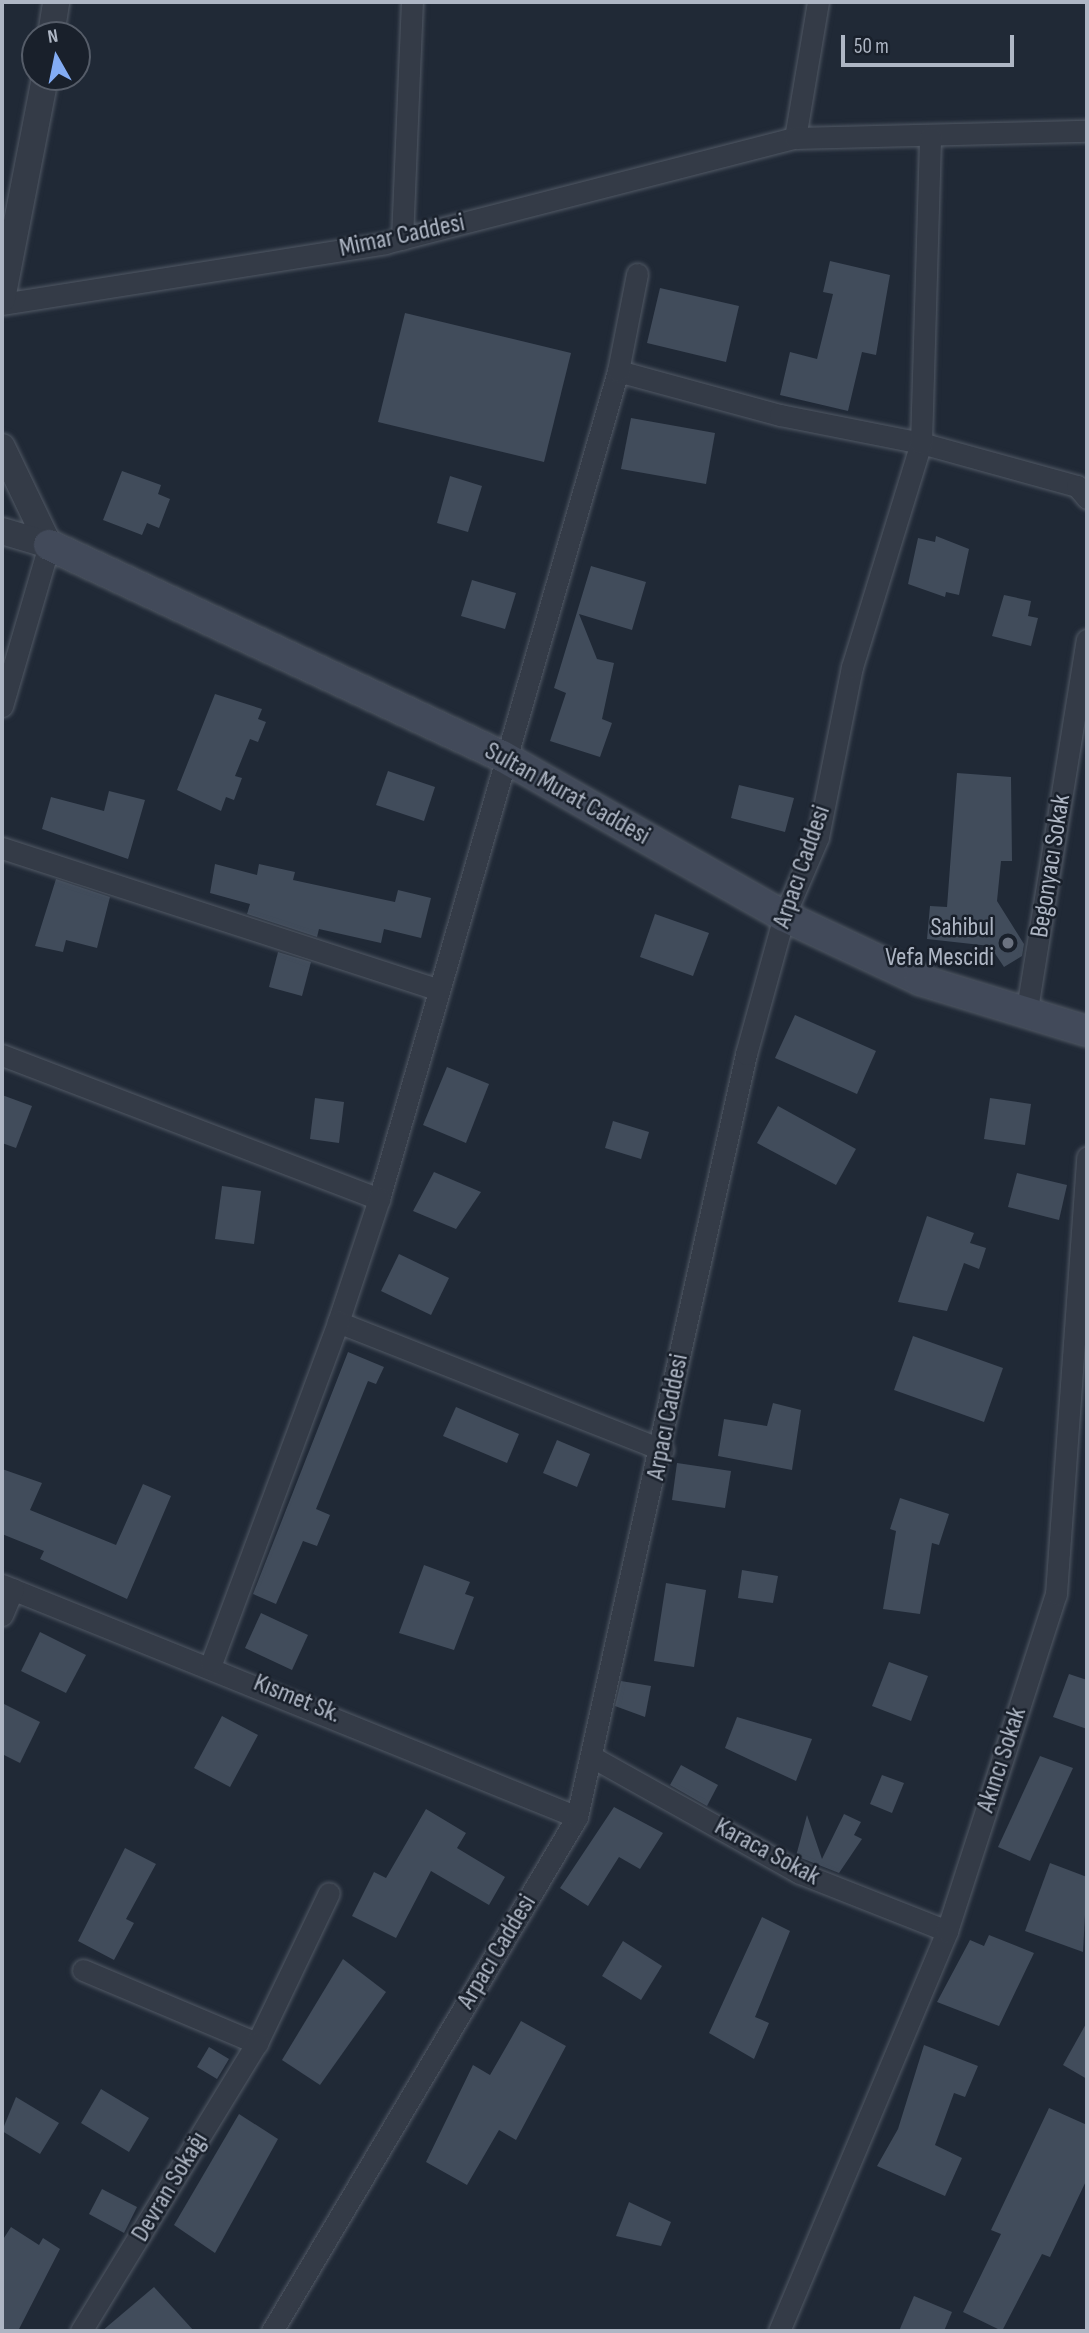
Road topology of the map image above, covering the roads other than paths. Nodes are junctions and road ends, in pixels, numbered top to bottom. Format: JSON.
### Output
{"nodes":[{"id":1,"x":56,"y":2,"type":"edge"},
{"id":2,"x":412,"y":2,"type":"edge"},
{"id":3,"x":818,"y":2,"type":"edge"},
{"id":4,"x":53,"y":21,"type":"edge"},
{"id":5,"x":42,"y":91,"type":"edge"},
{"id":6,"x":1087,"y":131,"type":"edge"},
{"id":7,"x":930,"y":136,"type":"junction"},
{"id":8,"x":796,"y":138,"type":"junction"},
{"id":9,"x":402,"y":239,"type":"junction"},
{"id":10,"x":637,"y":274,"type":"dead end"},
{"id":11,"x":2,"y":302,"type":"edge"},
{"id":12,"x":618,"y":371,"type":"junction"},
{"id":13,"x":921,"y":443,"type":"junction"},
{"id":14,"x":4,"y":460,"type":"edge"},
{"id":15,"x":1084,"y":488,"type":"edge"},
{"id":16,"x":2,"y":531,"type":"edge"},
{"id":17,"x":49,"y":545,"type":"junction"},
{"id":18,"x":1087,"y":640,"type":"edge"},
{"id":19,"x":2,"y":706,"type":"edge"},
{"id":20,"x":502,"y":756,"type":"junction"},
{"id":21,"x":2,"y":848,"type":"edge"},
{"id":22,"x":784,"y":916,"type":"junction"},
{"id":23,"x":438,"y":990,"type":"junction"},
{"id":24,"x":1027,"y":1009,"type":"junction"},
{"id":25,"x":1087,"y":1031,"type":"edge"},
{"id":26,"x":2,"y":1055,"type":"edge"},
{"id":27,"x":1087,"y":1157,"type":"edge"},
{"id":28,"x":379,"y":1199,"type":"junction"},
{"id":29,"x":338,"y":1322,"type":"junction"},
{"id":30,"x":663,"y":1450,"type":"junction"},
{"id":31,"x":8,"y":1587,"type":"edge"},
{"id":32,"x":2,"y":1615,"type":"edge"},
{"id":33,"x":211,"y":1664,"type":"junction"},
{"id":34,"x":594,"y":1758,"type":"junction"},
{"id":35,"x":577,"y":1817,"type":"junction"},
{"id":36,"x":329,"y":1893,"type":"dead end"},
{"id":37,"x":947,"y":1931,"type":"junction"},
{"id":38,"x":83,"y":1970,"type":"dead end"},
{"id":39,"x":257,"y":2043,"type":"junction"},
{"id":40,"x":81,"y":2331,"type":"edge"},
{"id":41,"x":272,"y":2331,"type":"edge"},
{"id":42,"x":779,"y":2331,"type":"edge"}],
"edges":[{"from":1,"to":4,"type":"street"},
{"from":2,"to":9,"type":"street"},
{"from":3,"to":8,"type":"street"},
{"from":5,"to":11,"type":"street"},
{"from":6,"to":7,"type":"street"},
{"from":7,"to":8,"type":"street","name":"Mimar Caddesi"},
{"from":7,"to":13,"type":"street","name":"Arpacı Caddesi"},
{"from":8,"to":9,"type":"street","name":"Mimar Caddesi"},
{"from":9,"to":11,"type":"street","name":"Mimar Caddesi"},
{"from":10,"to":12,"type":"street"},
{"from":12,"to":13,"type":"street"},
{"from":12,"to":20,"type":"street"},
{"from":13,"to":15,"type":"street"},
{"from":13,"to":22,"type":"street","name":"Arpacı Caddesi"},
{"from":14,"to":17,"type":"street"},
{"from":16,"to":17,"type":"street"},
{"from":17,"to":19,"type":"street"},
{"from":17,"to":20,"type":"main road","name":"Sultan Murat Caddesi"},
{"from":18,"to":24,"type":"street","name":"Begonyacı Sokak"},
{"from":20,"to":22,"type":"main road","name":"Sultan Murat Caddesi"},
{"from":20,"to":23,"type":"street"},
{"from":21,"to":23,"type":"street"},
{"from":22,"to":24,"type":"main road","name":"Sultan Murat Caddesi"},
{"from":22,"to":30,"type":"street","name":"Arpacı Caddesi"},
{"from":23,"to":28,"type":"street"},
{"from":24,"to":25,"type":"main road","name":"Sultan Murat Caddesi"},
{"from":26,"to":28,"type":"street"},
{"from":27,"to":37,"type":"street","name":"Akıncı Sokak"},
{"from":28,"to":29,"type":"street"},
{"from":29,"to":30,"type":"street"},
{"from":29,"to":33,"type":"street"},
{"from":30,"to":34,"type":"street","name":"Arpacı Caddesi"},
{"from":31,"to":32,"type":"street"},
{"from":31,"to":33,"type":"street","name":"Kısmet Sk."},
{"from":33,"to":35,"type":"street","name":"Kısmet Sk."},
{"from":34,"to":35,"type":"street","name":"Arpacı Caddesi"},
{"from":34,"to":37,"type":"street","name":"Karaca Sokak"},
{"from":35,"to":41,"type":"street","name":"Arpacı Caddesi"},
{"from":36,"to":39,"type":"street","name":"Devran Sokağı"},
{"from":37,"to":42,"type":"street","name":"Akıncı Sokak"},
{"from":38,"to":39,"type":"street"},
{"from":39,"to":40,"type":"street","name":"Devran Sokağı"}]}
